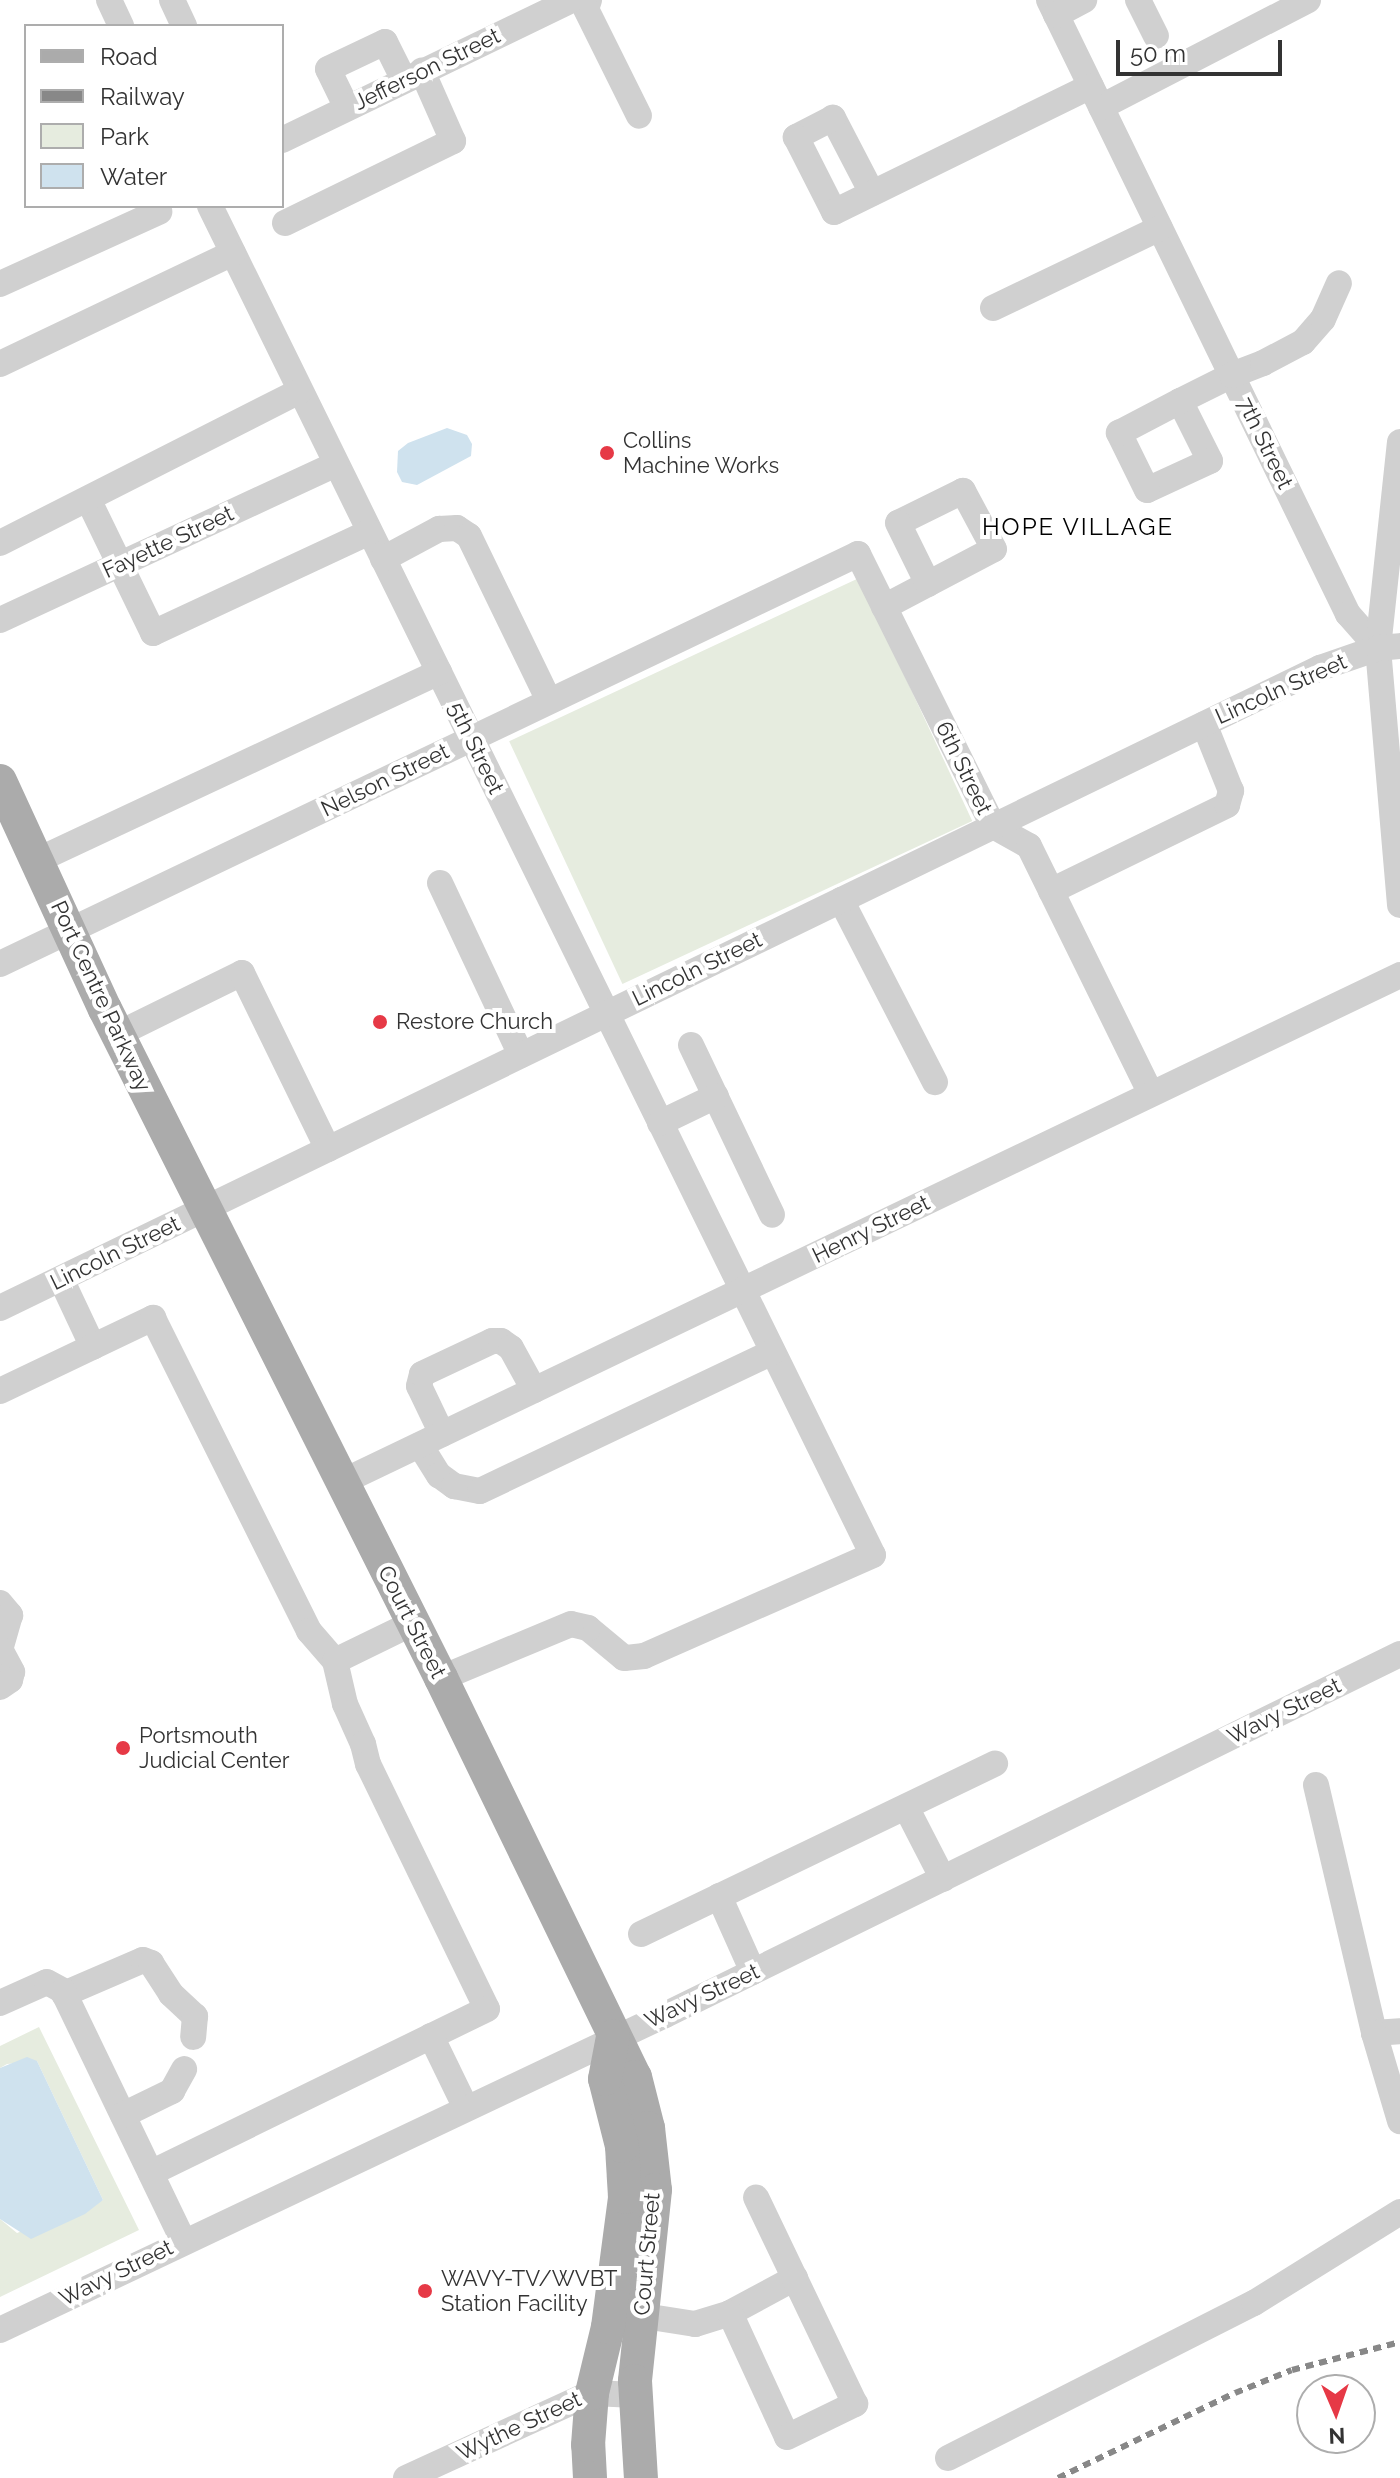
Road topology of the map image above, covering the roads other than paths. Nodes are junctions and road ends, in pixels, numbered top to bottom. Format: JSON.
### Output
{"nodes":[{"id":1,"x":109,"y":0,"type":"edge"},
{"id":2,"x":172,"y":0,"type":"edge"},
{"id":3,"x":571,"y":0,"type":"edge"},
{"id":4,"x":589,"y":0,"type":"edge"},
{"id":5,"x":1084,"y":0,"type":"edge"},
{"id":6,"x":1138,"y":0,"type":"edge"},
{"id":7,"x":1308,"y":0,"type":"edge"},
{"id":8,"x":1053,"y":7,"type":"edge"},
{"id":9,"x":120,"y":24,"type":"edge"},
{"id":10,"x":183,"y":24,"type":"edge"},
{"id":11,"x":1156,"y":36,"type":"dead end"},
{"id":12,"x":413,"y":76,"type":"junction"},
{"id":13,"x":1096,"y":97,"type":"junction"},
{"id":14,"x":347,"y":108,"type":"junction"},
{"id":15,"x":639,"y":116,"type":"dead end"},
{"id":16,"x":284,"y":139,"type":"edge"},
{"id":17,"x":872,"y":193,"type":"dead end"},
{"id":18,"x":211,"y":208,"type":"edge"},
{"id":19,"x":159,"y":212,"type":"dead end"},
{"id":20,"x":285,"y":223,"type":"dead end"},
{"id":21,"x":1160,"y":228,"type":"junction"},
{"id":22,"x":233,"y":253,"type":"junction"},
{"id":23,"x":1339,"y":283,"type":"dead end"},
{"id":24,"x":0,"y":284,"type":"edge"},
{"id":25,"x":993,"y":308,"type":"dead end"},
{"id":26,"x":0,"y":364,"type":"edge"},
{"id":27,"x":1232,"y":375,"type":"junction"},
{"id":28,"x":300,"y":391,"type":"junction"},
{"id":29,"x":1180,"y":401,"type":"junction"},
{"id":30,"x":1400,"y":442,"type":"edge"},
{"id":31,"x":336,"y":464,"type":"junction"},
{"id":32,"x":88,"y":499,"type":"junction"},
{"id":33,"x":370,"y":532,"type":"junction"},
{"id":34,"x":0,"y":543,"type":"edge"},
{"id":35,"x":858,"y":554,"type":"joint"},
{"id":36,"x":383,"y":559,"type":"junction"},
{"id":37,"x":120,"y":564,"type":"junction"},
{"id":38,"x":928,"y":584,"type":"dead end"},
{"id":39,"x":884,"y":607,"type":"junction"},
{"id":40,"x":0,"y":620,"type":"edge"},
{"id":41,"x":1389,"y":647,"type":"edge"},
{"id":42,"x":439,"y":672,"type":"junction"},
{"id":43,"x":549,"y":701,"type":"junction"},
{"id":44,"x":1204,"y":724,"type":"junction"},
{"id":45,"x":471,"y":739,"type":"junction"},
{"id":46,"x":0,"y":781,"type":"edge"},
{"id":47,"x":1396,"y":815,"type":"edge"},
{"id":48,"x":993,"y":826,"type":"junction"},
{"id":49,"x":38,"y":860,"type":"junction"},
{"id":50,"x":440,"y":883,"type":"dead end"},
{"id":51,"x":1051,"y":891,"type":"junction"},
{"id":52,"x":841,"y":900,"type":"junction"},
{"id":53,"x":1400,"y":905,"type":"edge"},
{"id":54,"x":71,"y":930,"type":"junction"},
{"id":55,"x":0,"y":964,"type":"edge"},
{"id":56,"x":1400,"y":975,"type":"edge"},
{"id":57,"x":606,"y":1013,"type":"junction"},
{"id":58,"x":118,"y":1034,"type":"junction"},
{"id":59,"x":691,"y":1045,"type":"dead end"},
{"id":60,"x":521,"y":1055,"type":"junction"},
{"id":61,"x":935,"y":1082,"type":"dead end"},
{"id":62,"x":1151,"y":1094,"type":"junction"},
{"id":63,"x":716,"y":1096,"type":"junction"},
{"id":64,"x":660,"y":1123,"type":"junction"},
{"id":65,"x":328,"y":1149,"type":"junction"},
{"id":66,"x":205,"y":1209,"type":"junction"},
{"id":67,"x":772,"y":1215,"type":"dead end"},
{"id":68,"x":61,"y":1279,"type":"junction"},
{"id":69,"x":742,"y":1290,"type":"junction"},
{"id":70,"x":0,"y":1308,"type":"edge"},
{"id":71,"x":93,"y":1347,"type":"junction"},
{"id":72,"x":773,"y":1352,"type":"junction"},
{"id":73,"x":534,"y":1390,"type":"junction"},
{"id":74,"x":0,"y":1391,"type":"edge"},
{"id":75,"x":431,"y":1440,"type":"junction"},
{"id":76,"x":342,"y":1482,"type":"junction"},
{"id":77,"x":0,"y":1603,"type":"edge"},
{"id":78,"x":413,"y":1623,"type":"junction"},
{"id":79,"x":0,"y":1649,"type":"edge"},
{"id":80,"x":1400,"y":1654,"type":"edge"},
{"id":81,"x":335,"y":1661,"type":"junction"},
{"id":82,"x":441,"y":1678,"type":"junction"},
{"id":83,"x":0,"y":1687,"type":"edge"},
{"id":84,"x":995,"y":1764,"type":"dead end"},
{"id":85,"x":1316,"y":1785,"type":"dead end"},
{"id":86,"x":906,"y":1807,"type":"junction"},
{"id":87,"x":943,"y":1879,"type":"junction"},
{"id":88,"x":719,"y":1896,"type":"junction"},
{"id":89,"x":641,"y":1934,"type":"dead end"},
{"id":90,"x":753,"y":1972,"type":"junction"},
{"id":91,"x":64,"y":1994,"type":"junction"},
{"id":92,"x":0,"y":2003,"type":"edge"},
{"id":93,"x":1387,"y":2032,"type":"edge"},
{"id":94,"x":431,"y":2036,"type":"junction"},
{"id":95,"x":193,"y":2037,"type":"dead end"},
{"id":96,"x":613,"y":2037,"type":"junction"},
{"id":97,"x":184,"y":2069,"type":"dead end"},
{"id":98,"x":466,"y":2108,"type":"junction"},
{"id":99,"x":123,"y":2115,"type":"junction"},
{"id":100,"x":1400,"y":2121,"type":"edge"},
{"id":101,"x":151,"y":2173,"type":"junction"},
{"id":102,"x":756,"y":2197,"type":"dead end"},
{"id":103,"x":1400,"y":2212,"type":"edge"},
{"id":104,"x":183,"y":2240,"type":"junction"},
{"id":105,"x":795,"y":2278,"type":"junction"},
{"id":106,"x":626,"y":2313,"type":"junction"},
{"id":107,"x":730,"y":2313,"type":"junction"},
{"id":108,"x":0,"y":2330,"type":"edge"},
{"id":109,"x":592,"y":2393,"type":"junction"},
{"id":110,"x":636,"y":2395,"type":"junction"},
{"id":111,"x":948,"y":2458,"type":"dead end"},
{"id":112,"x":406,"y":2478,"type":"edge"},
{"id":113,"x":590,"y":2478,"type":"edge"},
{"id":114,"x":641,"y":2478,"type":"edge"}],
"edges":[{"from":1,"to":9,"type":"street"},
{"from":2,"to":10,"type":"street"},
{"from":3,"to":12,"type":"street","name":"Jefferson Street"},
{"from":4,"to":15,"type":"street"},
{"from":5,"to":8,"type":"street"},
{"from":6,"to":11,"type":"street"},
{"from":7,"to":13,"type":"street"},
{"from":8,"to":13,"type":"street","name":"7th Street"},
{"from":12,"to":14,"type":"street","name":"Jefferson Street"},
{"from":12,"to":14,"type":"street"},
{"from":12,"to":20,"type":"street"},
{"from":13,"to":17,"type":"street"},
{"from":13,"to":21,"type":"street","name":"7th Street"},
{"from":14,"to":16,"type":"street","name":"Jefferson Street"},
{"from":18,"to":22,"type":"street","name":"5th Street"},
{"from":19,"to":24,"type":"street"},
{"from":21,"to":25,"type":"street"},
{"from":21,"to":27,"type":"street","name":"7th Street"},
{"from":22,"to":26,"type":"street"},
{"from":22,"to":28,"type":"street","name":"5th Street"},
{"from":23,"to":27,"type":"street"},
{"from":27,"to":29,"type":"street"},
{"from":27,"to":41,"type":"street","name":"7th Street"},
{"from":28,"to":31,"type":"street","name":"5th Street"},
{"from":28,"to":32,"type":"street"},
{"from":29,"to":29,"type":"street"},
{"from":30,"to":41,"type":"street"},
{"from":31,"to":33,"type":"street","name":"5th Street"},
{"from":31,"to":37,"type":"street","name":"Fayette Street"},
{"from":32,"to":34,"type":"street"},
{"from":32,"to":37,"type":"street"},
{"from":33,"to":36,"type":"street","name":"5th Street"},
{"from":33,"to":37,"type":"street"},
{"from":35,"to":39,"type":"street","name":"6th Street"},
{"from":35,"to":43,"type":"street","name":"Nelson Street"},
{"from":36,"to":42,"type":"street","name":"5th Street"},
{"from":36,"to":43,"type":"street"},
{"from":37,"to":40,"type":"street","name":"Fayette Street"},
{"from":38,"to":39,"type":"street"},
{"from":39,"to":48,"type":"street","name":"6th Street"},
{"from":41,"to":44,"type":"street","name":"Lincoln Street"},
{"from":41,"to":47,"type":"street"},
{"from":42,"to":45,"type":"street","name":"5th Street"},
{"from":42,"to":49,"type":"street"},
{"from":43,"to":45,"type":"street","name":"Nelson Street"},
{"from":44,"to":48,"type":"street","name":"Lincoln Street"},
{"from":44,"to":51,"type":"street"},
{"from":45,"to":54,"type":"street","name":"Nelson Street"},
{"from":45,"to":57,"type":"street","name":"5th Street"},
{"from":46,"to":49,"type":"main road","name":"Port Centre Parkway"},
{"from":47,"to":53,"type":"street"},
{"from":48,"to":51,"type":"street","name":"6th Street"},
{"from":48,"to":52,"type":"street","name":"Lincoln Street"},
{"from":49,"to":54,"type":"main road","name":"Port Centre Parkway"},
{"from":50,"to":60,"type":"street"},
{"from":51,"to":62,"type":"street","name":"6th Street"},
{"from":52,"to":57,"type":"street","name":"Lincoln Street"},
{"from":52,"to":61,"type":"street"},
{"from":54,"to":55,"type":"street","name":"Nelson Street"},
{"from":54,"to":58,"type":"main road","name":"Port Centre Parkway"},
{"from":56,"to":62,"type":"street","name":"Henry Street"},
{"from":57,"to":60,"type":"street","name":"Lincoln Street"},
{"from":57,"to":64,"type":"street","name":"5th Street"},
{"from":58,"to":65,"type":"street"},
{"from":58,"to":66,"type":"main road","name":"Port Centre Parkway"},
{"from":59,"to":63,"type":"street"},
{"from":60,"to":65,"type":"street","name":"Lincoln Street"},
{"from":62,"to":69,"type":"street","name":"Henry Street"},
{"from":63,"to":64,"type":"street"},
{"from":63,"to":67,"type":"street"},
{"from":64,"to":69,"type":"street","name":"5th Street"},
{"from":65,"to":66,"type":"street","name":"Lincoln Street"},
{"from":66,"to":68,"type":"street","name":"Lincoln Street"},
{"from":66,"to":76,"type":"main road","name":"Court Street"},
{"from":68,"to":70,"type":"street","name":"Lincoln Street"},
{"from":68,"to":71,"type":"street"},
{"from":69,"to":72,"type":"street","name":"5th Street"},
{"from":69,"to":73,"type":"street","name":"Henry Street"},
{"from":71,"to":74,"type":"street"},
{"from":71,"to":81,"type":"street"},
{"from":72,"to":75,"type":"street"},
{"from":72,"to":82,"type":"street","name":"5th Street"},
{"from":73,"to":75,"type":"street","name":"Henry Street"},
{"from":73,"to":75,"type":"street"},
{"from":75,"to":76,"type":"street","name":"Henry Street"},
{"from":76,"to":78,"type":"main road","name":"Court Street"},
{"from":77,"to":79,"type":"street"},
{"from":78,"to":81,"type":"street"},
{"from":78,"to":82,"type":"main road","name":"Court Street"},
{"from":79,"to":83,"type":"street"},
{"from":80,"to":87,"type":"street","name":"Wavy Street"},
{"from":81,"to":94,"type":"street"},
{"from":82,"to":96,"type":"main road","name":"Court Street"},
{"from":84,"to":86,"type":"street"},
{"from":85,"to":93,"type":"street"},
{"from":86,"to":87,"type":"street"},
{"from":86,"to":88,"type":"street"},
{"from":87,"to":90,"type":"street","name":"Wavy Street"},
{"from":88,"to":89,"type":"street"},
{"from":88,"to":90,"type":"street"},
{"from":90,"to":96,"type":"street","name":"Wavy Street"},
{"from":91,"to":92,"type":"street"},
{"from":91,"to":95,"type":"street"},
{"from":91,"to":99,"type":"street"},
{"from":93,"to":100,"type":"street"},
{"from":94,"to":98,"type":"street"},
{"from":94,"to":101,"type":"street"},
{"from":96,"to":98,"type":"street","name":"Wavy Street"},
{"from":96,"to":106,"type":"main road","name":"Court Street"},
{"from":97,"to":99,"type":"street"},
{"from":98,"to":104,"type":"street","name":"Wavy Street"},
{"from":99,"to":101,"type":"street"},
{"from":101,"to":104,"type":"street"},
{"from":102,"to":105,"type":"street"},
{"from":103,"to":111,"type":"street"},
{"from":104,"to":108,"type":"street","name":"Wavy Street"},
{"from":105,"to":107,"type":"street"},
{"from":105,"to":107,"type":"street"},
{"from":106,"to":107,"type":"street"},
{"from":106,"to":109,"type":"main road","name":"Court Street"},
{"from":106,"to":110,"type":"main road","name":"Court Street"},
{"from":109,"to":110,"type":"street","name":"Wythe Street"},
{"from":109,"to":112,"type":"street","name":"Wythe Street"},
{"from":109,"to":113,"type":"main road","name":"Court Street"},
{"from":110,"to":114,"type":"main road","name":"Court Street"}]}
